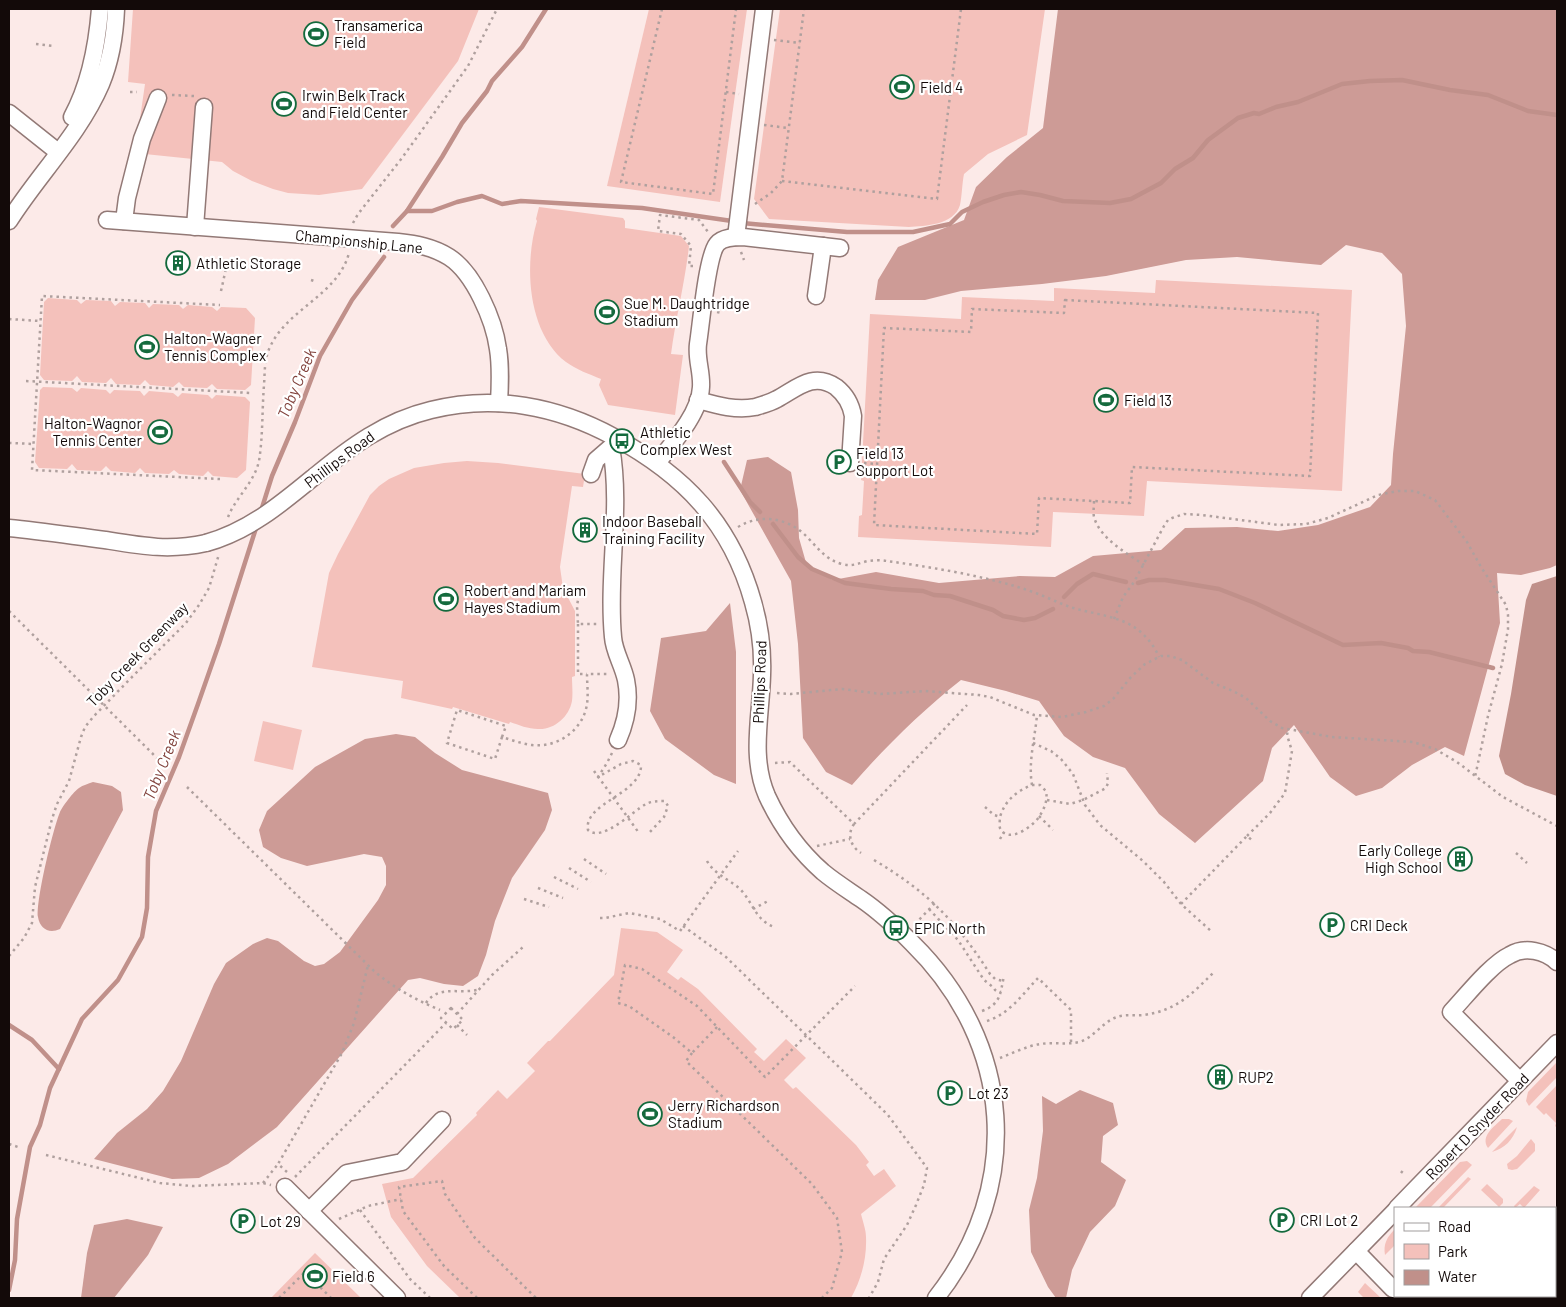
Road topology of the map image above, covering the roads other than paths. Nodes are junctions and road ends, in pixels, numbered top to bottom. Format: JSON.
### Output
{"nodes":[{"id":1,"x":100,"y":9,"type":"edge"},
{"id":2,"x":116,"y":9,"type":"edge"},
{"id":3,"x":764,"y":9,"type":"edge"},
{"id":4,"x":162,"y":96,"type":"road end"},
{"id":5,"x":200,"y":101,"type":"road end"},
{"id":6,"x":9,"y":113,"type":"edge"},
{"id":7,"x":54,"y":150,"type":"junction"},
{"id":8,"x":9,"y":204,"type":"edge"},
{"id":9,"x":9,"y":221,"type":"edge"},
{"id":10,"x":195,"y":227,"type":"junction"},
{"id":11,"x":736,"y":238,"type":"junction"},
{"id":12,"x":823,"y":246,"type":"junction"},
{"id":13,"x":840,"y":248,"type":"dead end"},
{"id":14,"x":816,"y":296,"type":"dead end"},
{"id":15,"x":698,"y":400,"type":"junction"},
{"id":16,"x":499,"y":403,"type":"junction"},
{"id":17,"x":613,"y":442,"type":"junction"},
{"id":18,"x":657,"y":463,"type":"junction"},
{"id":19,"x":850,"y":463,"type":"dead end"},
{"id":20,"x":591,"y":474,"type":"dead end"},
{"id":21,"x":9,"y":528,"type":"edge"},
{"id":22,"x":618,"y":740,"type":"road end"},
{"id":23,"x":1557,"y":962,"type":"edge"},
{"id":24,"x":1557,"y":1043,"type":"edge"},
{"id":25,"x":1520,"y":1081,"type":"junction"},
{"id":26,"x":442,"y":1120,"type":"dead end"},
{"id":27,"x":285,"y":1187,"type":"road end"},
{"id":28,"x":1399,"y":1207,"type":"edge"},
{"id":29,"x":310,"y":1212,"type":"junction"},
{"id":30,"x":1394,"y":1212,"type":"edge"},
{"id":31,"x":1356,"y":1251,"type":"junction"},
{"id":32,"x":1393,"y":1289,"type":"dead end"},
{"id":33,"x":397,"y":1298,"type":"edge"},
{"id":34,"x":936,"y":1298,"type":"edge"},
{"id":35,"x":1310,"y":1298,"type":"edge"}],
"edges":[{"from":1,"to":7,"type":"street"},
{"from":2,"to":7,"type":"street"},
{"from":3,"to":11,"type":"street"},
{"from":4,"to":10,"type":"street","name":"Championship Lane"},
{"from":5,"to":10,"type":"street"},
{"from":6,"to":7,"type":"street"},
{"from":7,"to":8,"type":"street"},
{"from":7,"to":9,"type":"street"},
{"from":10,"to":16,"type":"street","name":"Championship Lane"},
{"from":11,"to":12,"type":"street"},
{"from":11,"to":15,"type":"street"},
{"from":12,"to":13,"type":"street"},
{"from":12,"to":14,"type":"street"},
{"from":15,"to":18,"type":"street"},
{"from":15,"to":19,"type":"street"},
{"from":16,"to":17,"type":"street","name":"Phillips Road"},
{"from":16,"to":21,"type":"street","name":"Phillips Road","bridge":true},
{"from":17,"to":18,"type":"street","name":"Phillips Road"},
{"from":17,"to":20,"type":"street"},
{"from":17,"to":22,"type":"street"},
{"from":18,"to":34,"type":"street","name":"Phillips Road"},
{"from":23,"to":25,"type":"street"},
{"from":24,"to":25,"type":"street","name":"Robert D Snyder Road"},
{"from":25,"to":28,"type":"street","name":"Robert D Snyder Road"},
{"from":26,"to":29,"type":"street"},
{"from":27,"to":29,"type":"street"},
{"from":29,"to":33,"type":"street"},
{"from":30,"to":31,"type":"street","name":"Robert D Snyder Road"},
{"from":31,"to":32,"type":"street"},
{"from":31,"to":35,"type":"street","name":"Robert D Snyder Road"}]}
